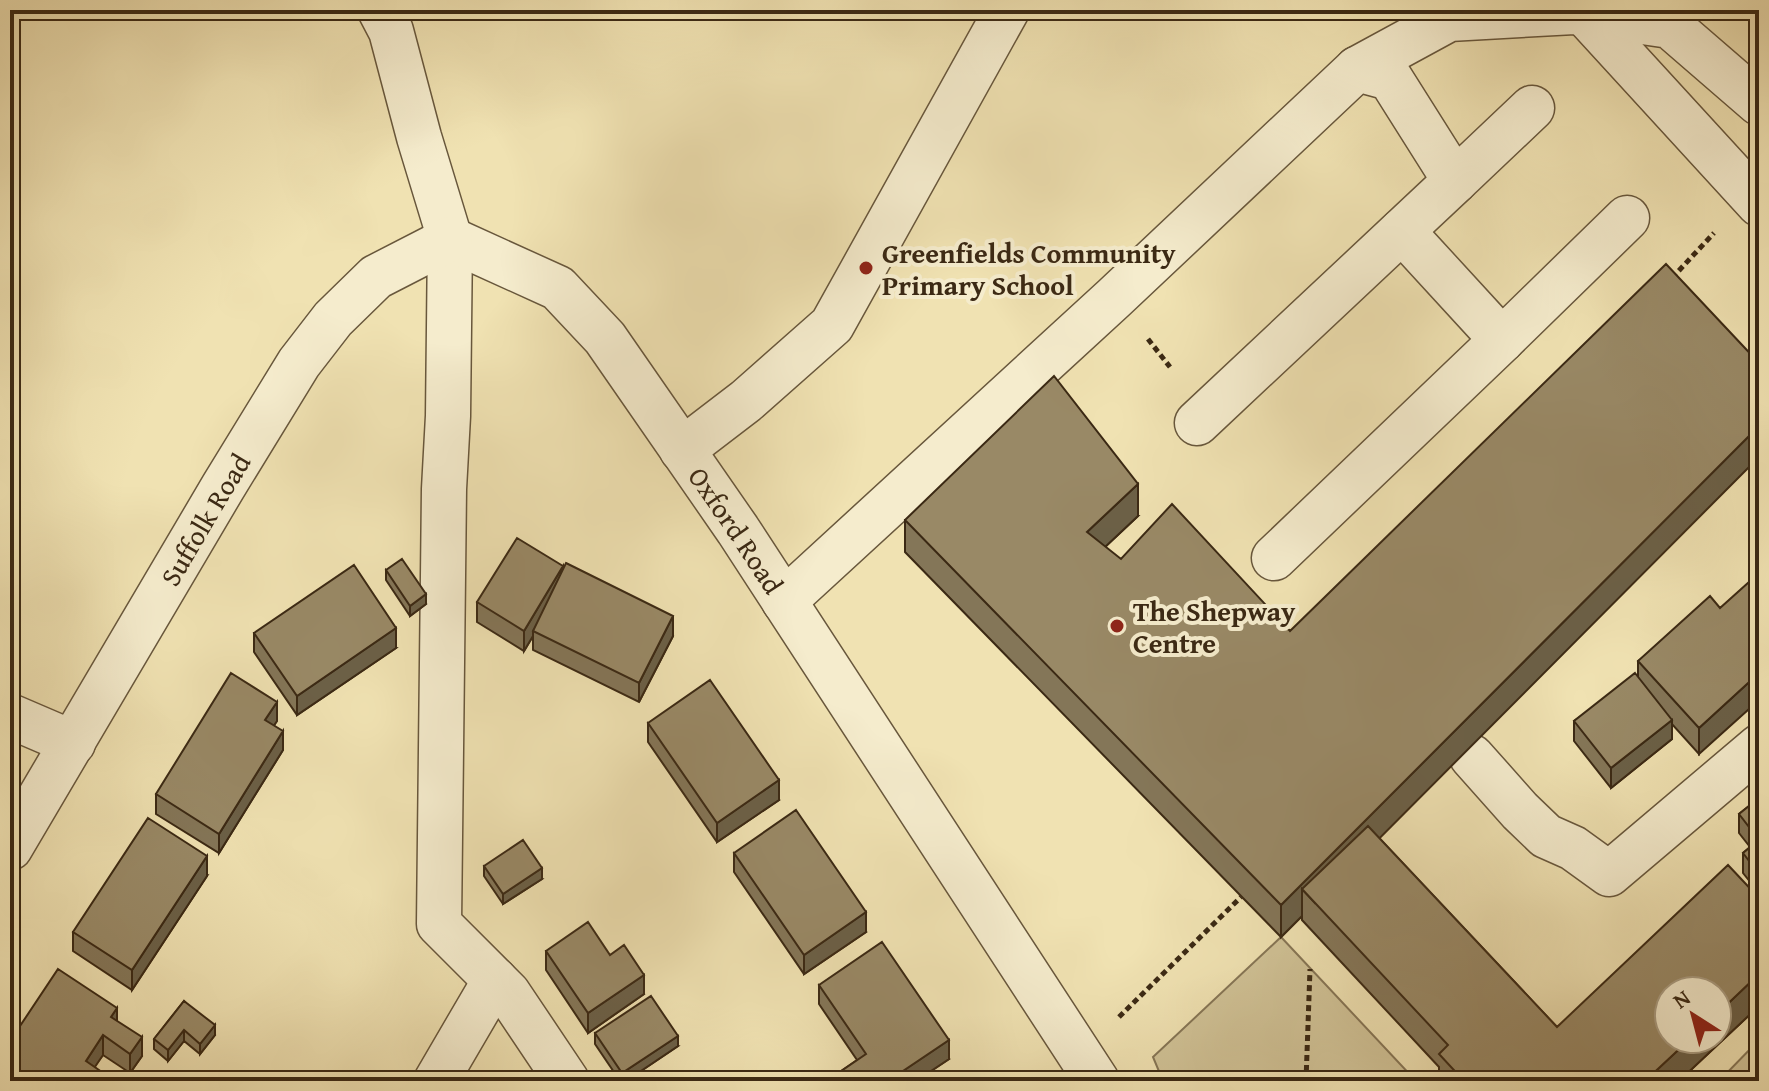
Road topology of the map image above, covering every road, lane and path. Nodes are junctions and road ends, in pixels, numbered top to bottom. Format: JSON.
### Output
{"nodes":[{"id":1,"x":380,"y":10,"type":"edge"},
{"id":2,"x":1007,"y":10,"type":"edge"},
{"id":3,"x":1585,"y":14,"type":"junction"},
{"id":4,"x":1357,"y":69,"type":"junction"},
{"id":5,"x":1759,"y":103,"type":"edge"},
{"id":6,"x":1532,"y":108,"type":"dead end"},
{"id":7,"x":1447,"y":168,"type":"junction"},
{"id":8,"x":1755,"y":199,"type":"edge"},
{"id":9,"x":1627,"y":218,"type":"dead end"},
{"id":10,"x":1402,"y":231,"type":"junction"},
{"id":11,"x":450,"y":239,"type":"junction"},
{"id":12,"x":1669,"y":282,"type":"edge"},
{"id":13,"x":1502,"y":340,"type":"junction"},
{"id":14,"x":1197,"y":423,"type":"dead end"},
{"id":15,"x":682,"y":450,"type":"junction"},
{"id":16,"x":1274,"y":558,"type":"dead end"},
{"id":17,"x":784,"y":601,"type":"junction"},
{"id":18,"x":10,"y":716,"type":"edge"},
{"id":19,"x":73,"y":743,"type":"junction"},
{"id":20,"x":1759,"y":747,"type":"edge"},
{"id":21,"x":1472,"y":757,"type":"edge"},
{"id":22,"x":10,"y":848,"type":"edge"},
{"id":23,"x":1241,"y":897,"type":"edge"},
{"id":24,"x":1310,"y":969,"type":"dead end"},
{"id":25,"x":495,"y":980,"type":"junction"},
{"id":26,"x":1089,"y":1068,"type":"edge"},
{"id":27,"x":436,"y":1081,"type":"edge"},
{"id":28,"x":567,"y":1081,"type":"edge"},
{"id":29,"x":1306,"y":1081,"type":"edge"}],
"edges":[{"from":1,"to":11,"type":"street"},
{"from":2,"to":15,"type":"street"},
{"from":3,"to":4,"type":"street"},
{"from":3,"to":5,"type":"street"},
{"from":3,"to":8,"type":"street"},
{"from":4,"to":7,"type":"street"},
{"from":4,"to":17,"type":"street"},
{"from":6,"to":7,"type":"street"},
{"from":7,"to":10,"type":"street"},
{"from":8,"to":12,"type":"path"},
{"from":9,"to":13,"type":"street"},
{"from":10,"to":13,"type":"street"},
{"from":10,"to":14,"type":"street"},
{"from":11,"to":15,"type":"street","name":"Oxford Road"},
{"from":11,"to":19,"type":"street","name":"Suffolk Road"},
{"from":11,"to":25,"type":"street"},
{"from":13,"to":16,"type":"street"},
{"from":15,"to":17,"type":"street","name":"Oxford Road"},
{"from":17,"to":26,"type":"street","name":"Oxford Road"},
{"from":18,"to":19,"type":"street"},
{"from":19,"to":22,"type":"street","name":"Suffolk Road"},
{"from":20,"to":21,"type":"street"},
{"from":23,"to":26,"type":"path"},
{"from":24,"to":29,"type":"path"},
{"from":25,"to":27,"type":"street"},
{"from":25,"to":28,"type":"street"}]}
